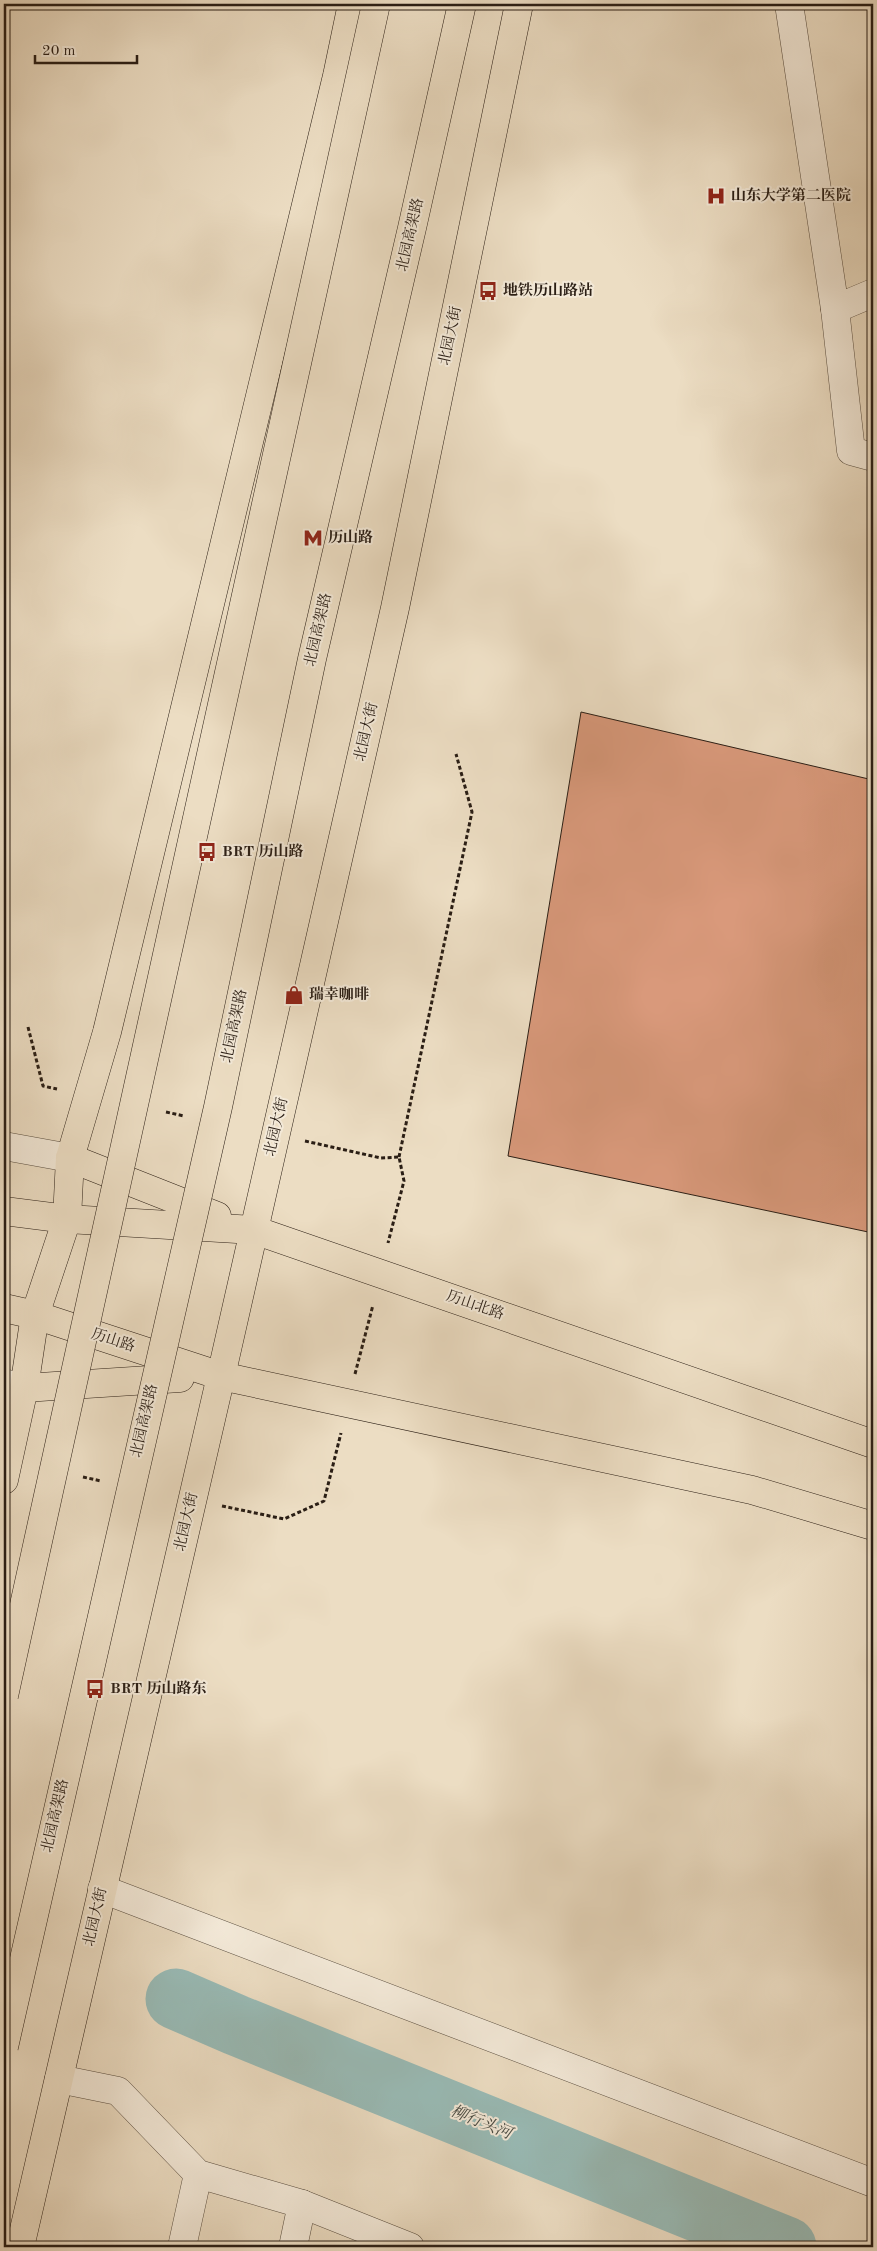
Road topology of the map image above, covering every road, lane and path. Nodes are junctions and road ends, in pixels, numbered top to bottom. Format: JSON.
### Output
{"nodes":[{"id":1,"x":352,"y":4,"type":"edge"},
{"id":2,"x":376,"y":4,"type":"edge"},
{"id":3,"x":462,"y":4,"type":"edge"},
{"id":4,"x":519,"y":4,"type":"edge"},
{"id":5,"x":789,"y":4,"type":"edge"},
{"id":6,"x":873,"y":293,"type":"edge"},
{"id":7,"x":835,"y":309,"type":"junction"},
{"id":8,"x":873,"y":457,"type":"edge"},
{"id":9,"x":456,"y":754,"type":"dead end"},
{"id":10,"x":4,"y":1146,"type":"edge"},
{"id":11,"x":398,"y":1157,"type":"junction"},
{"id":12,"x":70,"y":1158,"type":"junction"},
{"id":13,"x":381,"y":1158,"type":"dead end"},
{"id":14,"x":4,"y":1211,"type":"edge"},
{"id":15,"x":67,"y":1219,"type":"junction"},
{"id":16,"x":254,"y":1230,"type":"junction"},
{"id":17,"x":381,"y":1274,"type":"junction"},
{"id":18,"x":4,"y":1308,"type":"edge"},
{"id":19,"x":35,"y":1315,"type":"junction"},
{"id":20,"x":221,"y":1376,"type":"junction"},
{"id":21,"x":14,"y":1385,"type":"edge"},
{"id":22,"x":348,"y":1403,"type":"junction"},
{"id":23,"x":873,"y":1444,"type":"edge"},
{"id":24,"x":4,"y":1480,"type":"edge"},
{"id":25,"x":284,"y":1518,"type":"dead end"},
{"id":26,"x":873,"y":1526,"type":"edge"},
{"id":27,"x":4,"y":1696,"type":"edge"},
{"id":28,"x":102,"y":1889,"type":"junction"},
{"id":29,"x":4,"y":2047,"type":"edge"},
{"id":30,"x":59,"y":2079,"type":"junction"},
{"id":31,"x":198,"y":2174,"type":"junction"},
{"id":32,"x":873,"y":2183,"type":"edge"},
{"id":33,"x":302,"y":2204,"type":"junction"},
{"id":34,"x":20,"y":2247,"type":"edge"},
{"id":35,"x":182,"y":2247,"type":"edge"},
{"id":36,"x":293,"y":2247,"type":"edge"},
{"id":37,"x":410,"y":2247,"type":"edge"}],
"edges":[{"from":1,"to":12,"type":"main road"},
{"from":2,"to":27,"type":"main road","bridge":true},
{"from":3,"to":29,"type":"main road","name":"北园高架路","bridge":true},
{"from":4,"to":16,"type":"main road","name":"北园大街"},
{"from":5,"to":7,"type":"street"},
{"from":6,"to":7,"type":"street"},
{"from":7,"to":8,"type":"street"},
{"from":9,"to":11,"type":"path"},
{"from":10,"to":12,"type":"street"},
{"from":11,"to":13,"type":"path"},
{"from":11,"to":17,"type":"path"},
{"from":12,"to":15,"type":"main road"},
{"from":12,"to":16,"type":"main road"},
{"from":14,"to":15,"type":"main road"},
{"from":15,"to":16,"type":"main road","name":"历山北路"},
{"from":15,"to":19,"type":"main road"},
{"from":16,"to":17,"type":"main road","name":"历山北路"},
{"from":16,"to":20,"type":"main road","name":"北园大街"},
{"from":17,"to":22,"type":"path"},
{"from":17,"to":23,"type":"main road","name":"历山北路"},
{"from":18,"to":19,"type":"main road","name":"历山路"},
{"from":19,"to":20,"type":"main road","name":"历山路"},
{"from":19,"to":21,"type":"main road"},
{"from":20,"to":21,"type":"main road"},
{"from":20,"to":22,"type":"main road"},
{"from":20,"to":28,"type":"main road","name":"北园大街"},
{"from":21,"to":24,"type":"main road"},
{"from":22,"to":25,"type":"path"},
{"from":22,"to":26,"type":"main road"},
{"from":28,"to":30,"type":"main road","name":"北园大街"},
{"from":28,"to":32,"type":"street"},
{"from":30,"to":31,"type":"street"},
{"from":30,"to":34,"type":"main road","name":"北园大街"},
{"from":31,"to":33,"type":"street"},
{"from":31,"to":35,"type":"street"},
{"from":33,"to":36,"type":"street"},
{"from":33,"to":37,"type":"street"}]}
